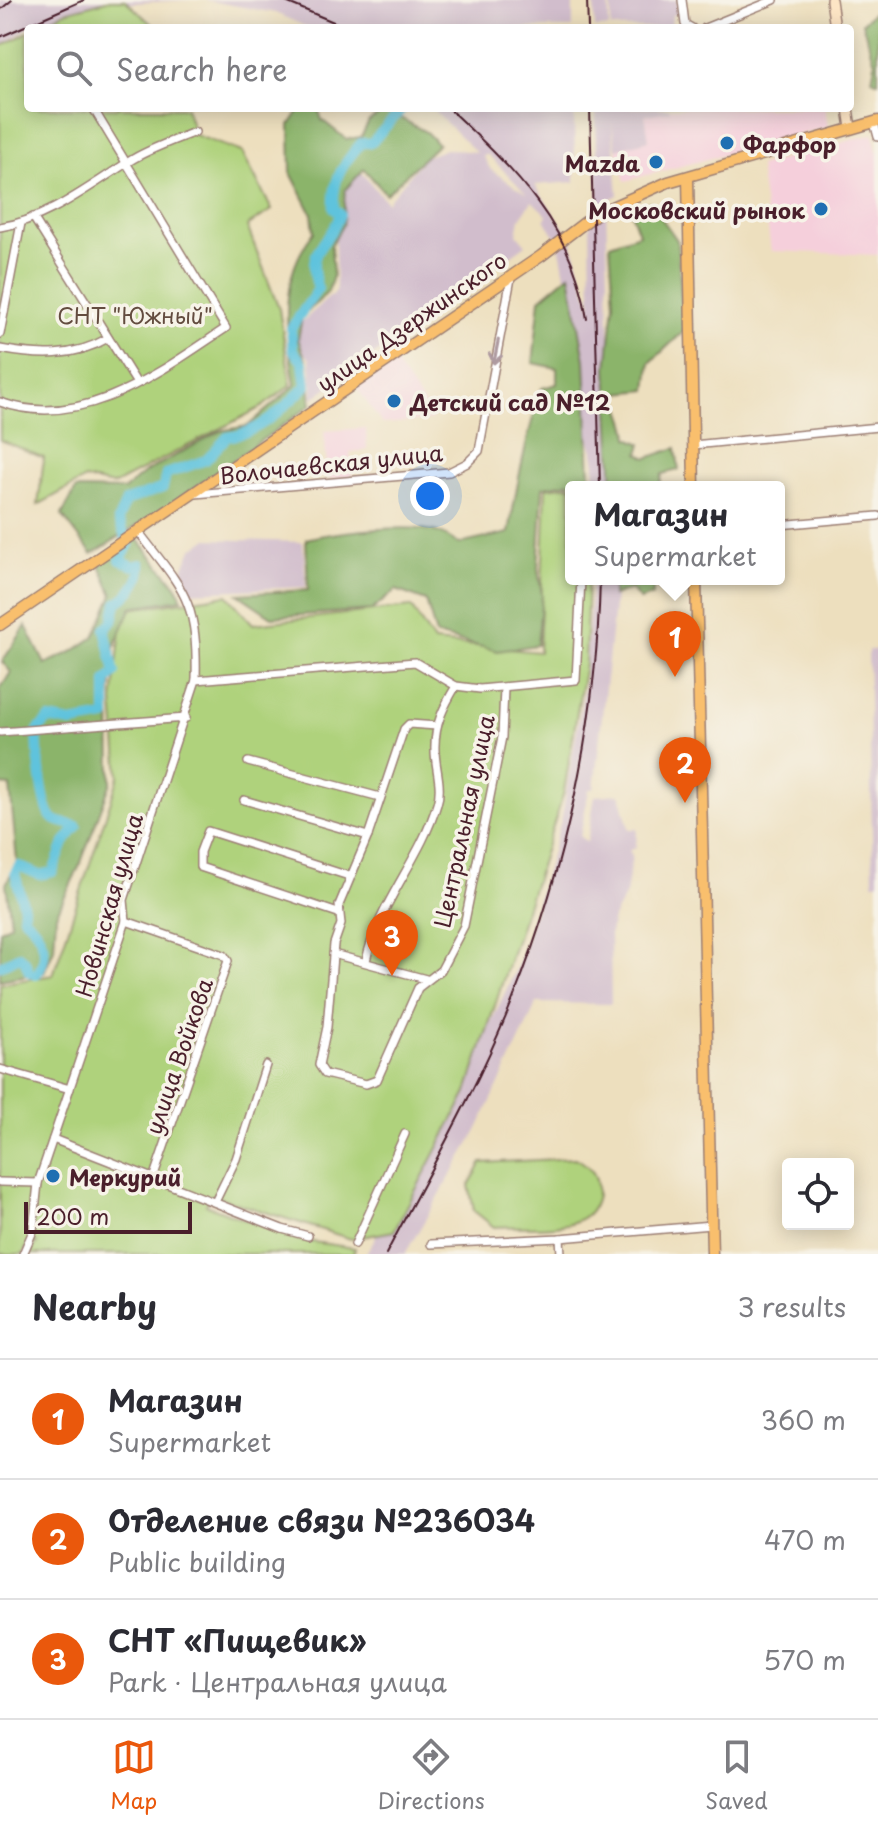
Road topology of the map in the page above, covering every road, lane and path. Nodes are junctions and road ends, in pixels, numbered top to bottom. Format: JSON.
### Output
{"nodes":[{"id":1,"x":682,"y":0,"type":"edge"},
{"id":2,"x":774,"y":0,"type":"edge"},
{"id":3,"x":831,"y":0,"type":"edge"},
{"id":4,"x":685,"y":24,"type":"edge"},
{"id":5,"x":715,"y":24,"type":"edge"},
{"id":6,"x":834,"y":24,"type":"edge"},
{"id":7,"x":95,"y":112,"type":"edge"},
{"id":8,"x":849,"y":112,"type":"edge"},
{"id":9,"x":876,"y":122,"type":"edge"},
{"id":10,"x":851,"y":128,"type":"junction"},
{"id":11,"x":195,"y":132,"type":"dead end"},
{"id":12,"x":878,"y":137,"type":"edge"},
{"id":13,"x":127,"y":163,"type":"junction"},
{"id":14,"x":688,"y":177,"type":"junction"},
{"id":15,"x":33,"y":217,"type":"junction"},
{"id":16,"x":21,"y":223,"type":"junction"},
{"id":17,"x":0,"y":227,"type":"edge"},
{"id":18,"x":512,"y":276,"type":"junction"},
{"id":19,"x":0,"y":334,"type":"edge"},
{"id":20,"x":108,"y":338,"type":"junction"},
{"id":21,"x":0,"y":349,"type":"edge"},
{"id":22,"x":136,"y":382,"type":"junction"},
{"id":23,"x":0,"y":402,"type":"edge"},
{"id":24,"x":878,"y":427,"type":"edge"},
{"id":25,"x":693,"y":445,"type":"junction"},
{"id":26,"x":694,"y":481,"type":"edge"},
{"id":27,"x":195,"y":494,"type":"junction"},
{"id":28,"x":878,"y":516,"type":"edge"},
{"id":29,"x":785,"y":524,"type":"edge"},
{"id":30,"x":129,"y":536,"type":"junction"},
{"id":31,"x":581,"y":585,"type":"edge"},
{"id":32,"x":696,"y":585,"type":"edge"},
{"id":33,"x":0,"y":625,"type":"edge"},
{"id":34,"x":196,"y":680,"type":"junction"},
{"id":35,"x":456,"y":686,"type":"junction"},
{"id":36,"x":504,"y":688,"type":"junction"},
{"id":37,"x":186,"y":718,"type":"junction"},
{"id":38,"x":437,"y":726,"type":"junction"},
{"id":39,"x":0,"y":732,"type":"edge"},
{"id":40,"x":248,"y":762,"type":"dead end"},
{"id":41,"x":380,"y":797,"type":"junction"},
{"id":42,"x":244,"y":800,"type":"dead end"},
{"id":43,"x":368,"y":836,"type":"junction"},
{"id":44,"x":349,"y":876,"type":"junction"},
{"id":45,"x":338,"y":913,"type":"junction"},
{"id":46,"x":126,"y":921,"type":"junction"},
{"id":47,"x":333,"y":954,"type":"junction"},
{"id":48,"x":366,"y":961,"type":"junction"},
{"id":49,"x":426,"y":979,"type":"junction"},
{"id":50,"x":266,"y":1065,"type":"dead end"},
{"id":51,"x":0,"y":1069,"type":"edge"},
{"id":52,"x":70,"y":1089,"type":"junction"},
{"id":53,"x":405,"y":1134,"type":"dead end"},
{"id":54,"x":53,"y":1139,"type":"junction"},
{"id":55,"x":154,"y":1176,"type":"junction"},
{"id":56,"x":0,"y":1182,"type":"edge"},
{"id":57,"x":38,"y":1183,"type":"junction"},
{"id":58,"x":215,"y":1202,"type":"junction"},
{"id":59,"x":711,"y":1225,"type":"junction"},
{"id":60,"x":308,"y":1236,"type":"dead end"},
{"id":61,"x":560,"y":1238,"type":"junction"},
{"id":62,"x":355,"y":1244,"type":"dead end"},
{"id":63,"x":431,"y":1244,"type":"dead end"},
{"id":64,"x":712,"y":1251,"type":"edge"},
{"id":65,"x":23,"y":1254,"type":"edge"},
{"id":66,"x":561,"y":1254,"type":"edge"}],
"edges":[{"from":1,"to":4,"type":"street"},
{"from":2,"to":5,"type":"street"},
{"from":3,"to":6,"type":"main road"},
{"from":7,"to":13,"type":"street"},
{"from":8,"to":10,"type":"main road"},
{"from":9,"to":10,"type":"main road","name":"улица Дзержинского"},
{"from":9,"to":12,"type":"street"},
{"from":10,"to":14,"type":"main road","name":"улица Дзержинского"},
{"from":11,"to":13,"type":"street"},
{"from":13,"to":15,"type":"street"},
{"from":13,"to":22,"type":"street"},
{"from":14,"to":18,"type":"main road","name":"улица Дзержинского"},
{"from":14,"to":25,"type":"main road"},
{"from":15,"to":16,"type":"street"},
{"from":15,"to":20,"type":"street"},
{"from":16,"to":17,"type":"street"},
{"from":16,"to":19,"type":"street"},
{"from":18,"to":27,"type":"main road","name":"улица Дзержинского"},
{"from":18,"to":27,"type":"street","name":"Волочаевская улица","one_way":true},
{"from":20,"to":21,"type":"street"},
{"from":20,"to":22,"type":"street"},
{"from":22,"to":23,"type":"street"},
{"from":24,"to":25,"type":"street"},
{"from":25,"to":26,"type":"main road"},
{"from":27,"to":30,"type":"main road","name":"улица Дзержинского"},
{"from":28,"to":29,"type":"street"},
{"from":30,"to":33,"type":"main road","name":"улица Дзержинского"},
{"from":30,"to":34,"type":"street","name":"Новинская улица"},
{"from":31,"to":36,"type":"street"},
{"from":32,"to":59,"type":"main road"},
{"from":34,"to":35,"type":"street"},
{"from":34,"to":37,"type":"street","name":"Новинская улица"},
{"from":35,"to":36,"type":"street"},
{"from":35,"to":38,"type":"street"},
{"from":36,"to":49,"type":"street","name":"Центральная улица"},
{"from":37,"to":39,"type":"street"},
{"from":37,"to":46,"type":"street","name":"Новинская улица"},
{"from":38,"to":41,"type":"street"},
{"from":38,"to":48,"type":"street"},
{"from":40,"to":41,"type":"street"},
{"from":41,"to":43,"type":"street"},
{"from":42,"to":43,"type":"street"},
{"from":43,"to":44,"type":"street"},
{"from":44,"to":45,"type":"street"},
{"from":44,"to":45,"type":"street"},
{"from":45,"to":47,"type":"street"},
{"from":46,"to":52,"type":"street","name":"Новинская улица"},
{"from":46,"to":55,"type":"street","name":"улица Войкова"},
{"from":47,"to":48,"type":"street"},
{"from":47,"to":49,"type":"street","name":"Центральная улица"},
{"from":48,"to":49,"type":"street"},
{"from":50,"to":58,"type":"street"},
{"from":51,"to":52,"type":"street"},
{"from":52,"to":54,"type":"street","name":"Новинская улица"},
{"from":53,"to":62,"type":"street"},
{"from":54,"to":55,"type":"street"},
{"from":54,"to":57,"type":"street","name":"Новинская улица"},
{"from":55,"to":58,"type":"street"},
{"from":56,"to":57,"type":"street"},
{"from":57,"to":65,"type":"street","name":"Новинская улица"},
{"from":58,"to":60,"type":"street"},
{"from":59,"to":61,"type":"street"},
{"from":59,"to":64,"type":"main road"},
{"from":61,"to":63,"type":"street"},
{"from":61,"to":66,"type":"street"}]}
